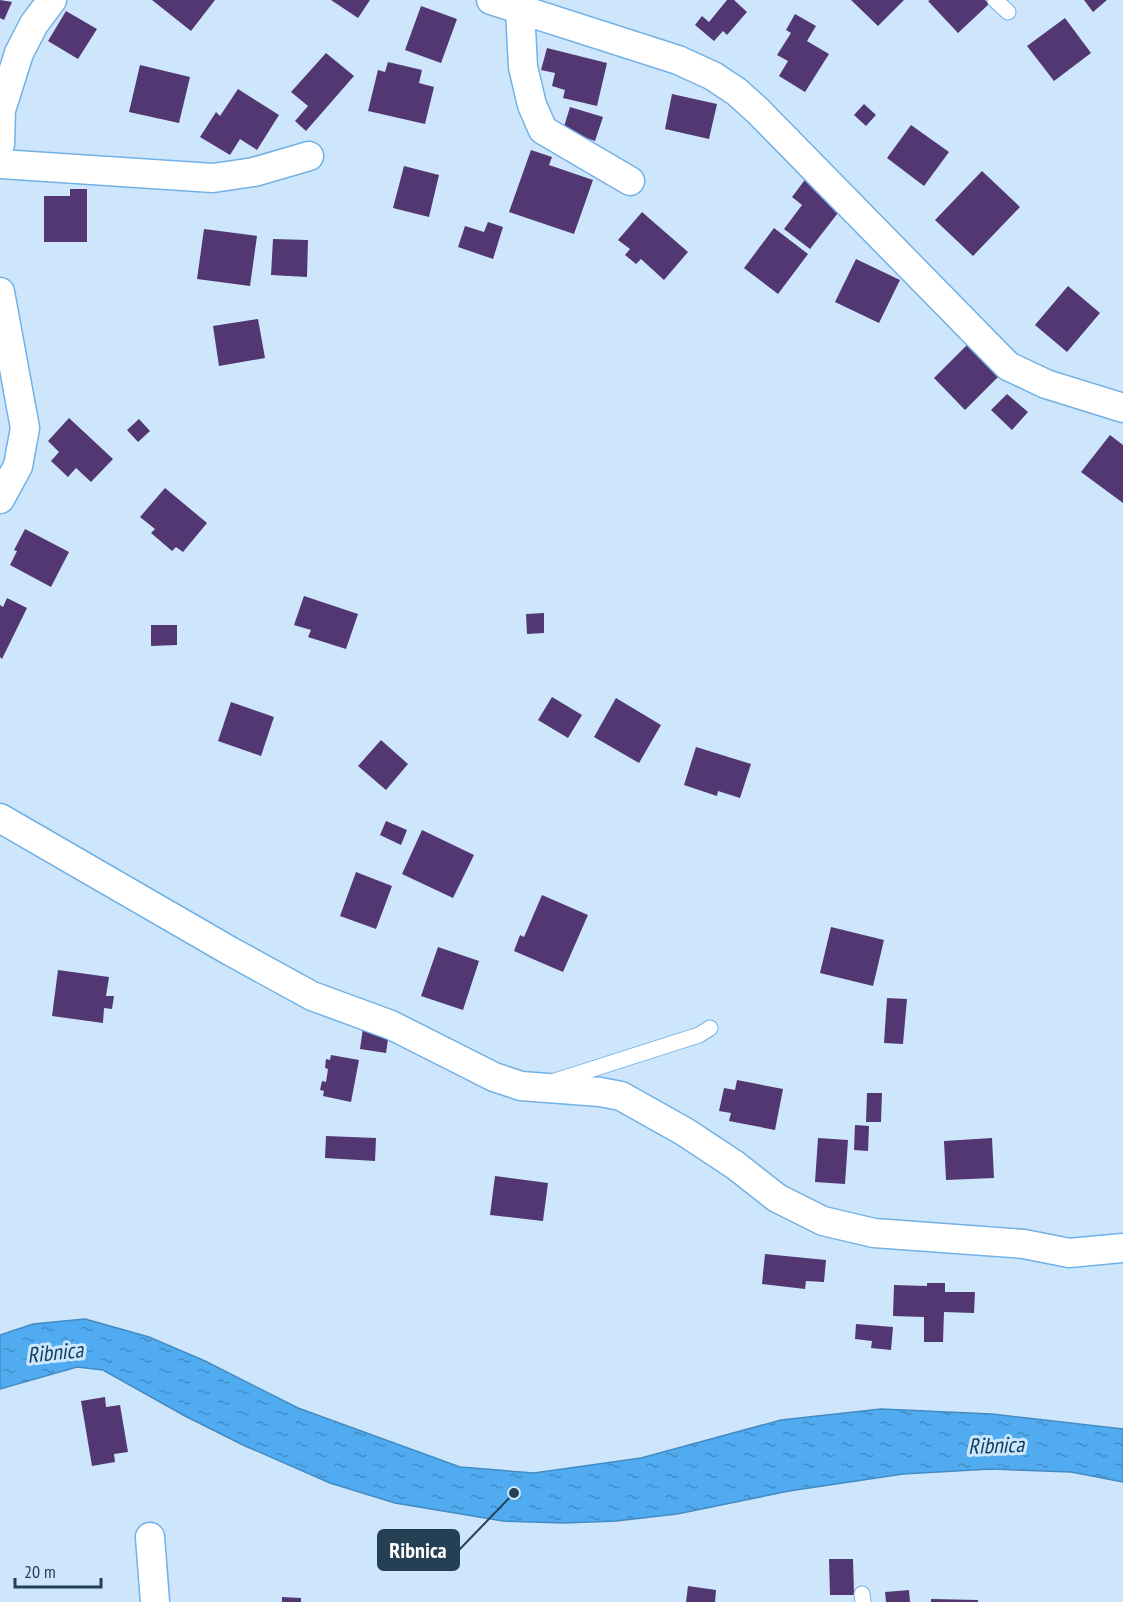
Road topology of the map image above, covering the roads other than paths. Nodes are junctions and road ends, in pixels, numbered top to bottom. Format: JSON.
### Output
{"nodes":[{"id":1,"x":52,"y":0,"type":"edge"},
{"id":2,"x":491,"y":0,"type":"edge"},
{"id":3,"x":995,"y":0,"type":"edge"},
{"id":4,"x":520,"y":10,"type":"junction"},
{"id":5,"x":1008,"y":12,"type":"dead end"},
{"id":6,"x":0,"y":144,"type":"edge"},
{"id":7,"x":309,"y":156,"type":"dead end"},
{"id":8,"x":0,"y":164,"type":"edge"},
{"id":9,"x":630,"y":181,"type":"dead end"},
{"id":10,"x":1,"y":303,"type":"edge"},
{"id":11,"x":1123,"y":408,"type":"edge"},
{"id":12,"x":0,"y":499,"type":"edge"},
{"id":13,"x":0,"y":819,"type":"edge"},
{"id":14,"x":710,"y":1028,"type":"dead end"},
{"id":15,"x":546,"y":1088,"type":"junction"},
{"id":16,"x":1123,"y":1248,"type":"edge"},
{"id":17,"x":150,"y":1537,"type":"dead end"},
{"id":18,"x":155,"y":1602,"type":"edge"}],
"edges":[{"from":1,"to":6,"type":"street"},
{"from":2,"to":4,"type":"street"},
{"from":3,"to":5,"type":"lane"},
{"from":4,"to":9,"type":"street"},
{"from":4,"to":11,"type":"street"},
{"from":7,"to":8,"type":"street"},
{"from":10,"to":12,"type":"street"},
{"from":13,"to":15,"type":"street"},
{"from":14,"to":15,"type":"lane"},
{"from":15,"to":16,"type":"street"},
{"from":17,"to":18,"type":"street"}]}
